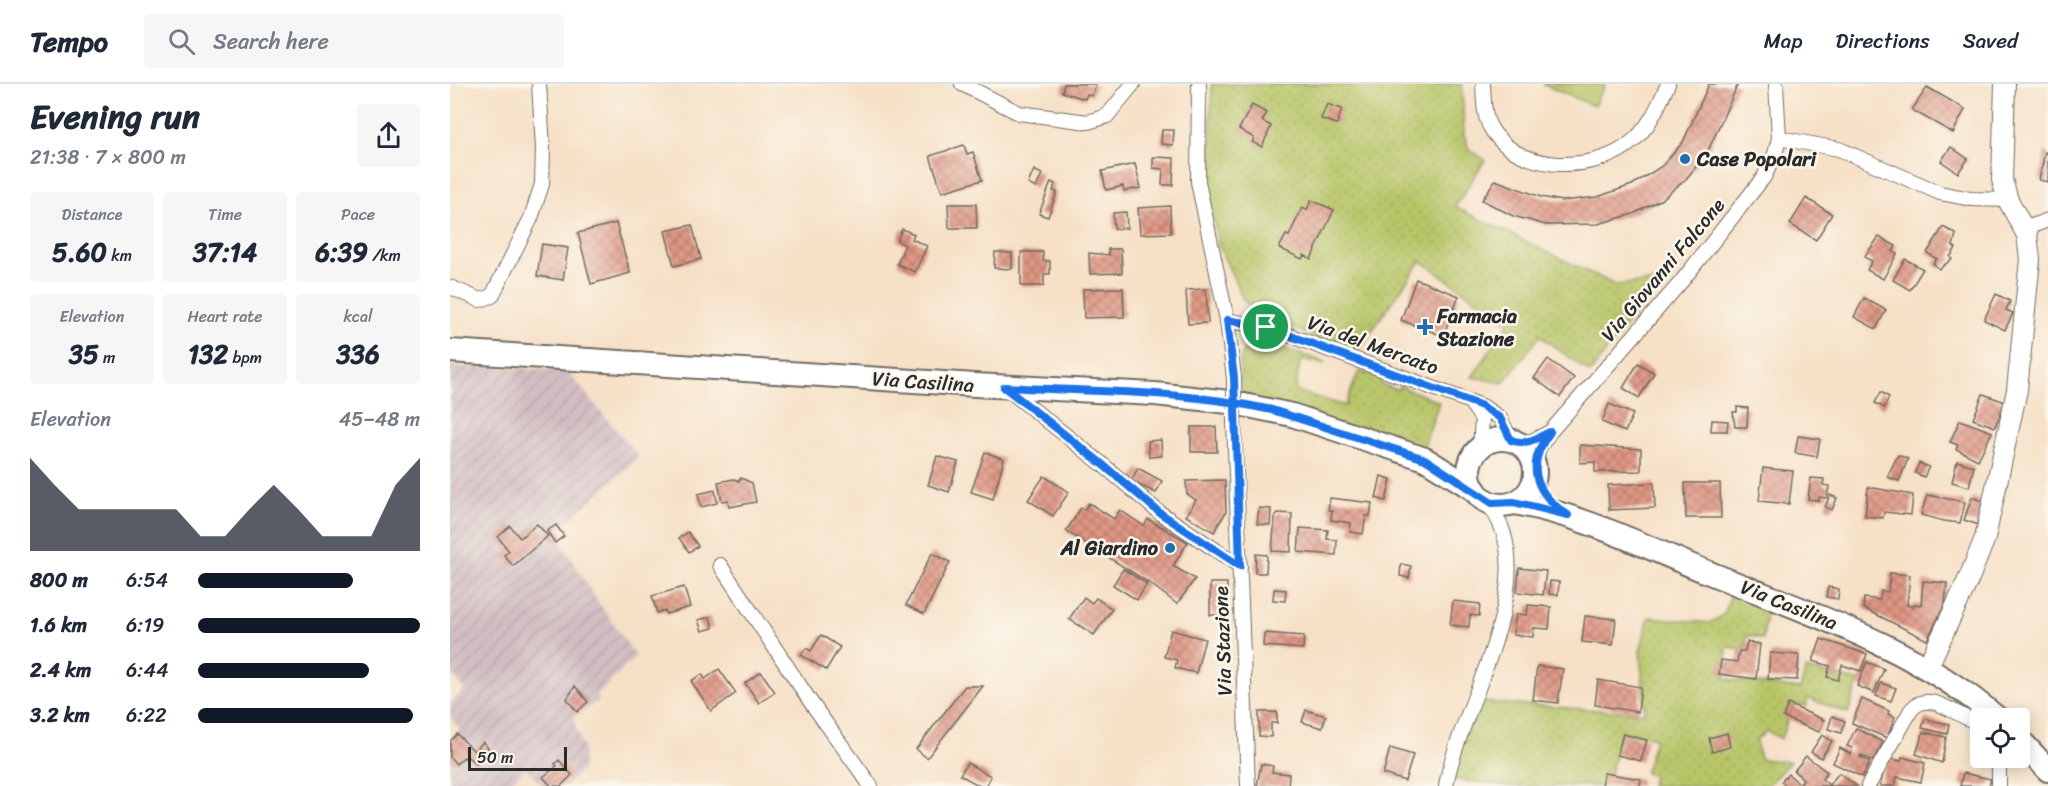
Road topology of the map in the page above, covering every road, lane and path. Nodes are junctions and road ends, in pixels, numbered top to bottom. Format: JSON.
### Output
{"nodes":[{"id":1,"x":539,"y":84,"type":"edge"},
{"id":2,"x":962,"y":84,"type":"edge"},
{"id":3,"x":1133,"y":84,"type":"edge"},
{"id":4,"x":1199,"y":84,"type":"edge"},
{"id":5,"x":1484,"y":84,"type":"edge"},
{"id":6,"x":1668,"y":84,"type":"edge"},
{"id":7,"x":1776,"y":84,"type":"edge"},
{"id":8,"x":2005,"y":84,"type":"edge"},
{"id":9,"x":1779,"y":138,"type":"junction"},
{"id":10,"x":2008,"y":200,"type":"junction"},
{"id":11,"x":2048,"y":220,"type":"edge"},
{"id":12,"x":2024,"y":229,"type":"junction"},
{"id":13,"x":450,"y":287,"type":"edge"},
{"id":14,"x":1227,"y":320,"type":"junction"},
{"id":15,"x":450,"y":351,"type":"edge"},
{"id":16,"x":1004,"y":387,"type":"junction"},
{"id":17,"x":1470,"y":402,"type":"junction"},
{"id":18,"x":1550,"y":432,"type":"junction"},
{"id":19,"x":1514,"y":441,"type":"junction"},
{"id":20,"x":1477,"y":452,"type":"junction"},
{"id":21,"x":1425,"y":459,"type":"junction"},
{"id":22,"x":1535,"y":468,"type":"junction"},
{"id":23,"x":1480,"y":495,"type":"junction"},
{"id":24,"x":1509,"y":510,"type":"junction"},
{"id":25,"x":1568,"y":515,"type":"junction"},
{"id":26,"x":720,"y":565,"type":"dead end"},
{"id":27,"x":1240,"y":566,"type":"junction"},
{"id":28,"x":1927,"y":668,"type":"junction"},
{"id":29,"x":1984,"y":708,"type":"edge"},
{"id":30,"x":1970,"y":718,"type":"edge"},
{"id":31,"x":2030,"y":751,"type":"edge"},
{"id":32,"x":1999,"y":768,"type":"edge"},
{"id":33,"x":2048,"y":770,"type":"edge"},
{"id":34,"x":871,"y":786,"type":"edge"},
{"id":35,"x":1248,"y":786,"type":"edge"},
{"id":36,"x":1446,"y":786,"type":"edge"},
{"id":37,"x":1868,"y":786,"type":"edge"},
{"id":38,"x":1999,"y":786,"type":"edge"}],
"edges":[{"from":1,"to":13,"type":"street"},
{"from":2,"to":3,"type":"street"},
{"from":4,"to":14,"type":"street","name":"Via Stazione"},
{"from":5,"to":6,"type":"street"},
{"from":7,"to":9,"type":"street","name":"Via Giovanni Falcone"},
{"from":8,"to":10,"type":"street"},
{"from":9,"to":10,"type":"street"},
{"from":9,"to":18,"type":"street","name":"Via Giovanni Falcone"},
{"from":10,"to":12,"type":"street"},
{"from":11,"to":12,"type":"street"},
{"from":12,"to":28,"type":"street"},
{"from":14,"to":17,"type":"street","name":"Via del Mercato"},
{"from":14,"to":27,"type":"street","name":"Via Stazione","bridge":true},
{"from":15,"to":16,"type":"main road","name":"Via Casilina"},
{"from":16,"to":21,"type":"main road","name":"Via Casilina"},
{"from":16,"to":27,"type":"street"},
{"from":17,"to":19,"type":"street","name":"Via del Mercato"},
{"from":17,"to":20,"type":"street"},
{"from":18,"to":19,"type":"street","name":"Via Giovanni Falcone"},
{"from":18,"to":22,"type":"street","name":"Via Giovanni Falcone"},
{"from":19,"to":20,"type":"main road"},
{"from":19,"to":22,"type":"main road"},
{"from":20,"to":21,"type":"main road","name":"Via Casilina"},
{"from":20,"to":23,"type":"main road"},
{"from":21,"to":23,"type":"main road","name":"Via Casilina"},
{"from":22,"to":24,"type":"main road"},
{"from":22,"to":25,"type":"main road","name":"Via Casilina"},
{"from":23,"to":24,"type":"main road"},
{"from":24,"to":25,"type":"main road","name":"Via Casilina"},
{"from":24,"to":36,"type":"street"},
{"from":25,"to":28,"type":"main road","name":"Via Casilina"},
{"from":26,"to":34,"type":"street"},
{"from":27,"to":35,"type":"street","name":"Via Stazione"},
{"from":28,"to":29,"type":"main road","name":"Via Casilina"},
{"from":30,"to":37,"type":"street"},
{"from":31,"to":33,"type":"main road"},
{"from":32,"to":38,"type":"street"}]}
